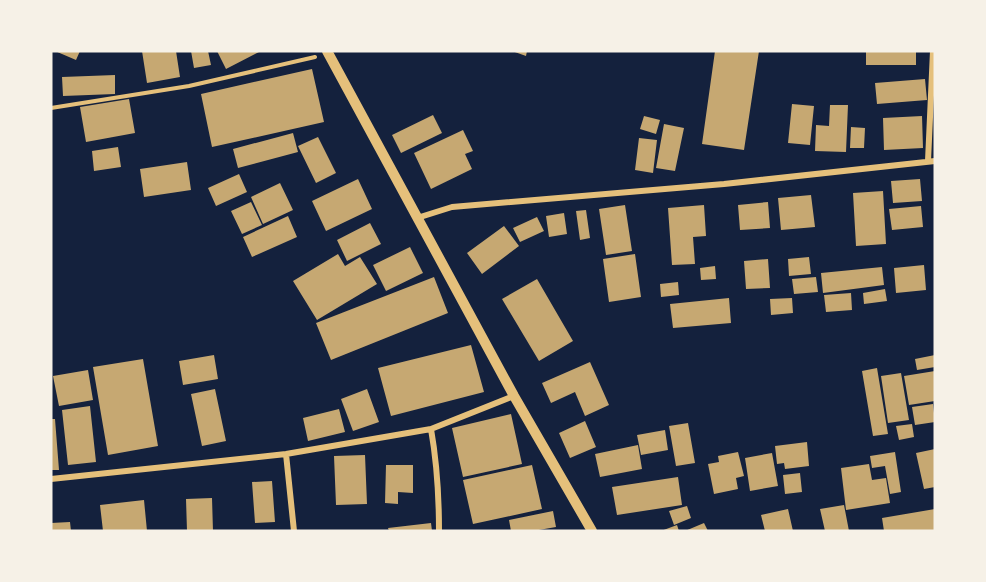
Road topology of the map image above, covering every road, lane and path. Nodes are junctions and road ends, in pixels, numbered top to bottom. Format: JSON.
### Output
{"nodes":[{"id":1,"x":933,"y":51,"type":"edge"},
{"id":2,"x":328,"y":52,"type":"edge"},
{"id":3,"x":51,"y":108,"type":"edge"},
{"id":4,"x":932,"y":161,"type":"edge"},
{"id":5,"x":417,"y":218,"type":"junction"},
{"id":6,"x":514,"y":396,"type":"junction"},
{"id":7,"x":431,"y":429,"type":"junction"},
{"id":8,"x":286,"y":454,"type":"junction"},
{"id":9,"x":51,"y":479,"type":"edge"},
{"id":10,"x":294,"y":531,"type":"edge"},
{"id":11,"x":439,"y":531,"type":"edge"},
{"id":12,"x":592,"y":531,"type":"edge"}],
"edges":[{"from":1,"to":4,"type":"street"},
{"from":2,"to":3,"type":"path"},
{"from":2,"to":5,"type":"street"},
{"from":4,"to":5,"type":"street"},
{"from":5,"to":6,"type":"street"},
{"from":6,"to":7,"type":"street"},
{"from":6,"to":12,"type":"street"},
{"from":7,"to":8,"type":"street"},
{"from":7,"to":11,"type":"street"},
{"from":8,"to":9,"type":"street"},
{"from":8,"to":10,"type":"street"}]}
